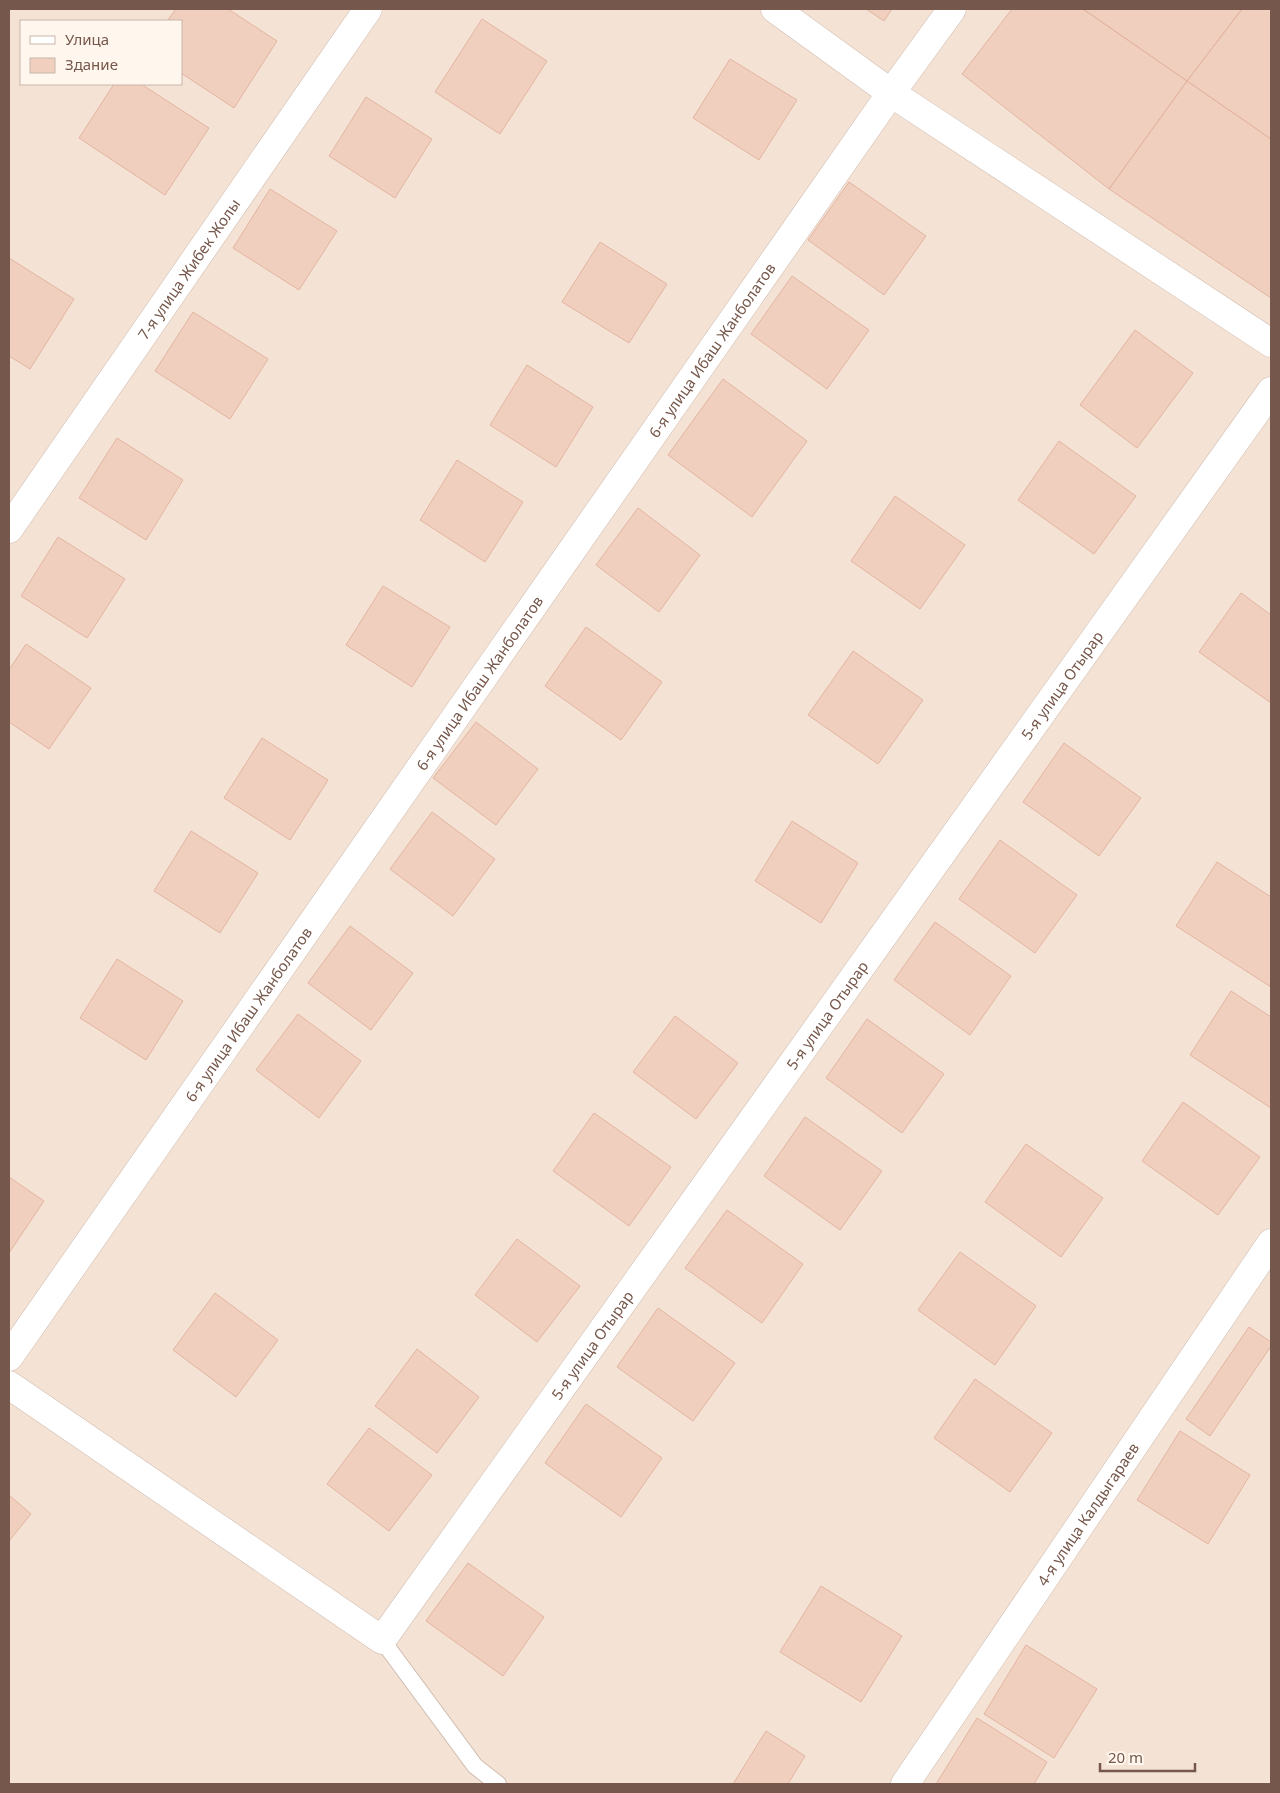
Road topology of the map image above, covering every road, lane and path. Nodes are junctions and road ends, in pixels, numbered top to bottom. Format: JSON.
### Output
{"nodes":[{"id":1,"x":368,"y":9,"type":"edge"},
{"id":2,"x":775,"y":9,"type":"edge"},
{"id":3,"x":952,"y":9,"type":"edge"},
{"id":4,"x":892,"y":92,"type":"junction"},
{"id":5,"x":1271,"y":343,"type":"edge"},
{"id":6,"x":1271,"y":391,"type":"edge"},
{"id":7,"x":9,"y":529,"type":"edge"},
{"id":8,"x":1271,"y":1243,"type":"edge"},
{"id":9,"x":9,"y":1357,"type":"edge"},
{"id":10,"x":9,"y":1385,"type":"edge"},
{"id":11,"x":382,"y":1640,"type":"junction"},
{"id":12,"x":498,"y":1784,"type":"edge"},
{"id":13,"x":905,"y":1784,"type":"edge"}],
"edges":[{"from":1,"to":7,"type":"street","name":"7-я улица Жибек Жолы"},
{"from":2,"to":4,"type":"street"},
{"from":3,"to":4,"type":"street","name":"6-я улица Ибаш Жанболатов"},
{"from":4,"to":5,"type":"street"},
{"from":4,"to":9,"type":"street","name":"6-я улица Ибаш Жанболатов"},
{"from":6,"to":11,"type":"street","name":"5-я улица Отырар"},
{"from":8,"to":13,"type":"street","name":"4-я улица Калдыгараев"},
{"from":10,"to":11,"type":"street"},
{"from":11,"to":12,"type":"lane"}]}
